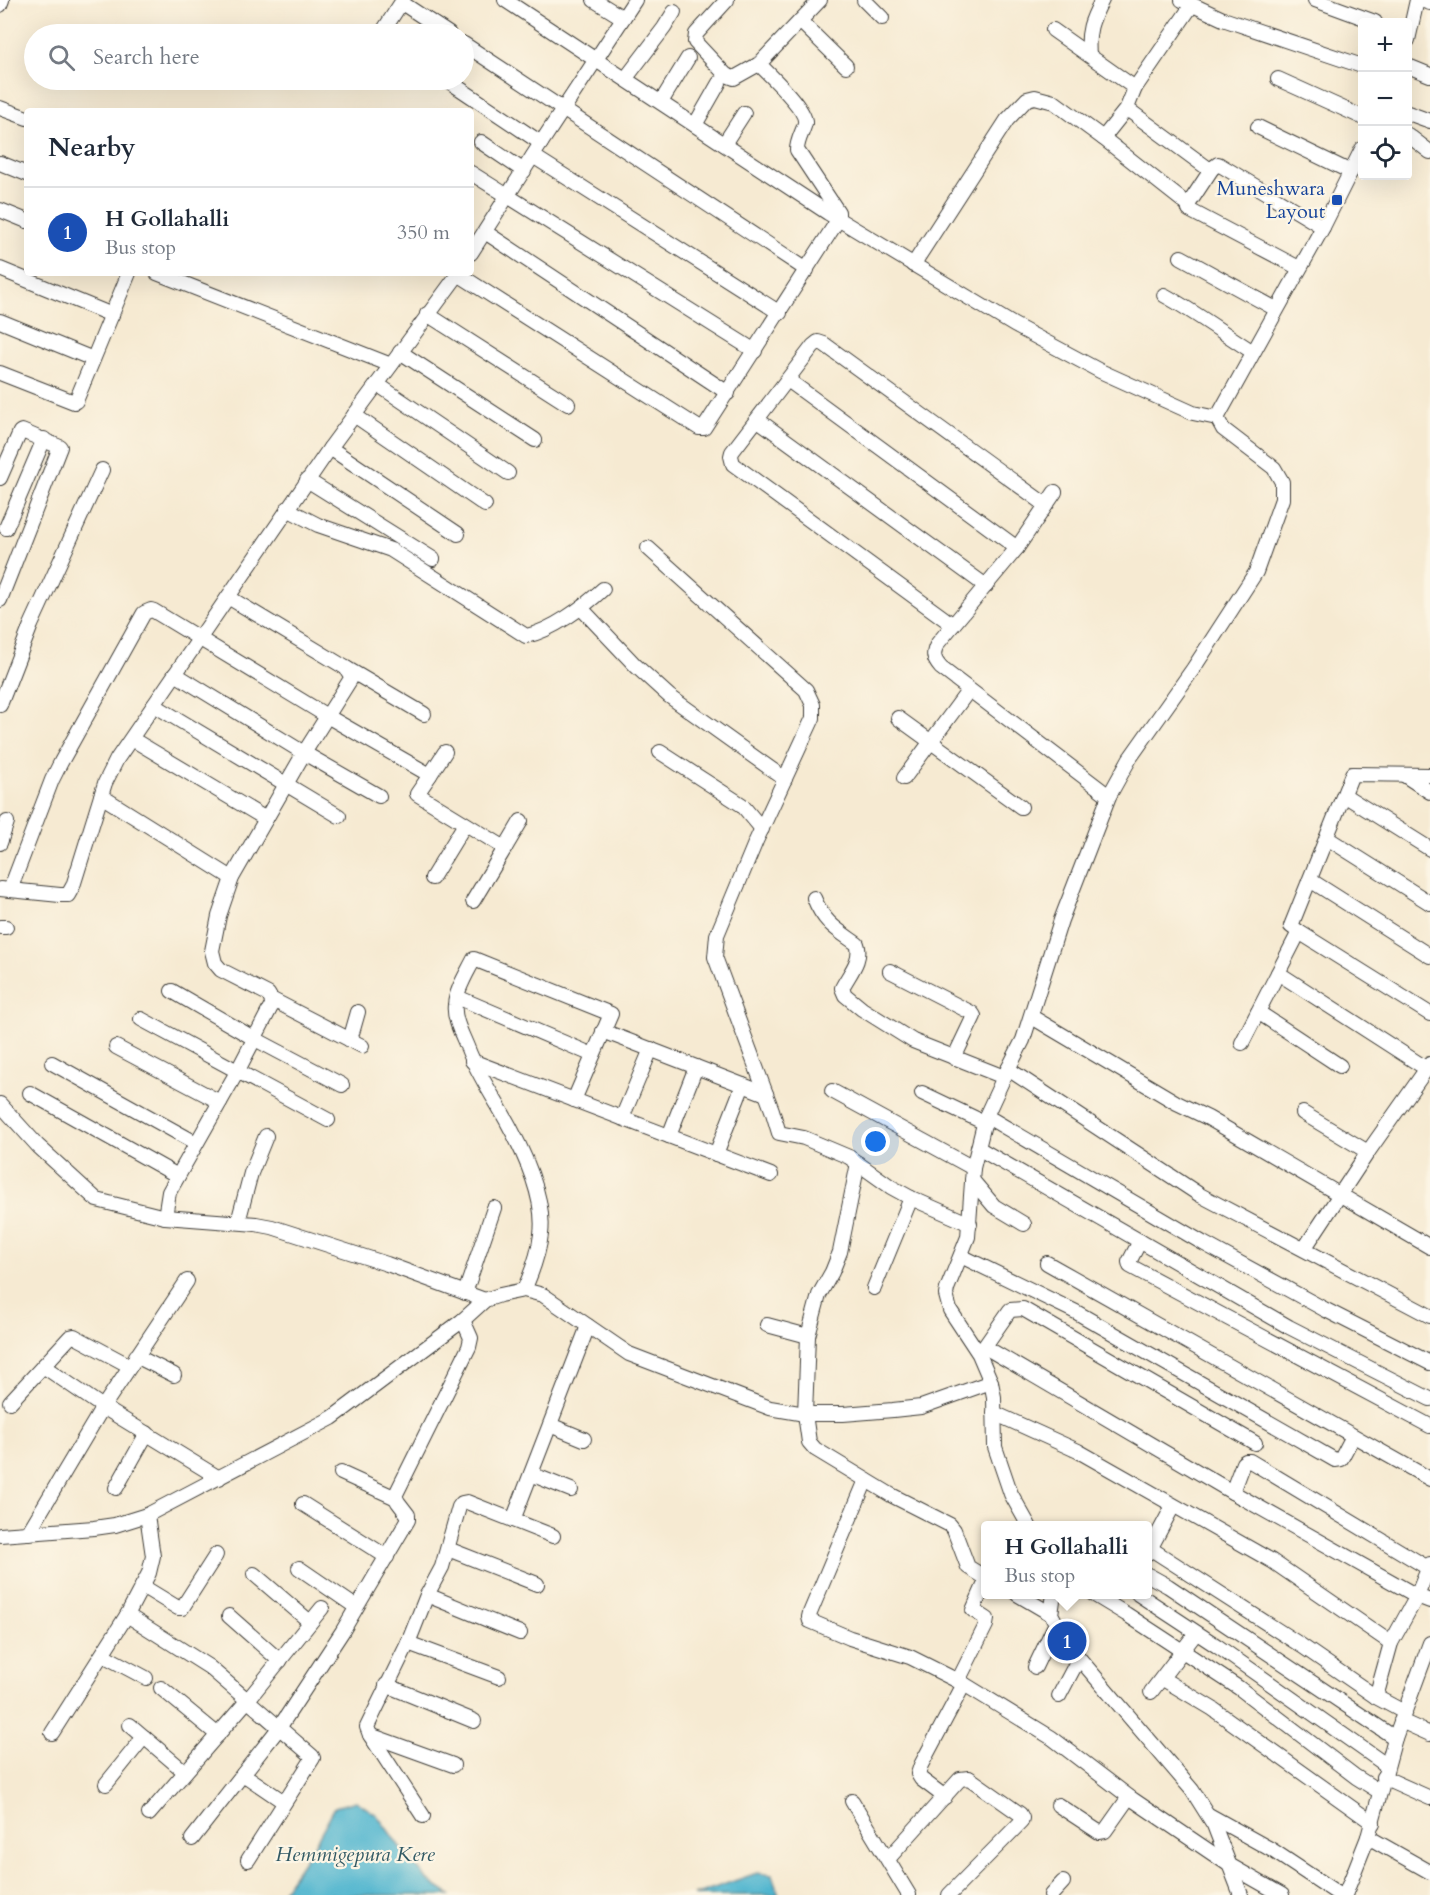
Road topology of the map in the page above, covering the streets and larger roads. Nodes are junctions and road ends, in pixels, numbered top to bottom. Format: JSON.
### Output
{"nodes":[{"id":1,"x":2,"y":0,"type":"edge"},
{"id":2,"x":506,"y":0,"type":"edge"},
{"id":3,"x":594,"y":0,"type":"edge"},
{"id":4,"x":635,"y":0,"type":"edge"},
{"id":5,"x":727,"y":0,"type":"edge"},
{"id":6,"x":820,"y":0,"type":"edge"},
{"id":7,"x":864,"y":0,"type":"edge"},
{"id":8,"x":1102,"y":0,"type":"edge"},
{"id":9,"x":1315,"y":0,"type":"edge"},
{"id":10,"x":1419,"y":0,"type":"edge"},
{"id":11,"x":402,"y":1,"type":"edge"},
{"id":12,"x":1187,"y":2,"type":"edge"},
{"id":13,"x":1430,"y":3,"type":"edge"},
{"id":14,"x":0,"y":5,"type":"edge"},
{"id":15,"x":674,"y":12,"type":"dead end"},
{"id":16,"x":623,"y":18,"type":"junction"},
{"id":17,"x":882,"y":18,"type":"dead end"},
{"id":18,"x":1364,"y":18,"type":"edge"},
{"id":19,"x":800,"y":21,"type":"junction"},
{"id":20,"x":388,"y":24,"type":"edge"},
{"id":21,"x":435,"y":24,"type":"edge"},
{"id":22,"x":1412,"y":24,"type":"edge"},
{"id":23,"x":1053,"y":30,"type":"dead end"},
{"id":24,"x":474,"y":51,"type":"edge"},
{"id":25,"x":1089,"y":55,"type":"junction"},
{"id":26,"x":596,"y":58,"type":"junction"},
{"id":27,"x":688,"y":58,"type":"dead end"},
{"id":28,"x":759,"y":63,"type":"junction"},
{"id":29,"x":1358,"y":65,"type":"edge"},
{"id":30,"x":846,"y":66,"type":"dead end"},
{"id":31,"x":1412,"y":68,"type":"edge"},
{"id":32,"x":1430,"y":75,"type":"edge"},
{"id":33,"x":626,"y":78,"type":"junction"},
{"id":34,"x":1278,"y":79,"type":"dead end"},
{"id":35,"x":719,"y":83,"type":"dead end"},
{"id":36,"x":1135,"y":88,"type":"junction"},
{"id":37,"x":462,"y":90,"type":"edge"},
{"id":38,"x":661,"y":102,"type":"junction"},
{"id":39,"x":0,"y":108,"type":"edge"},
{"id":40,"x":1127,"y":108,"type":"junction"},
{"id":41,"x":562,"y":110,"type":"junction"},
{"id":42,"x":744,"y":113,"type":"dead end"},
{"id":43,"x":1358,"y":115,"type":"edge"},
{"id":44,"x":1412,"y":115,"type":"edge"},
{"id":45,"x":24,"y":117,"type":"edge"},
{"id":46,"x":1430,"y":121,"type":"edge"},
{"id":47,"x":695,"y":125,"type":"junction"},
{"id":48,"x":1258,"y":127,"type":"dead end"},
{"id":49,"x":1102,"y":138,"type":"junction"},
{"id":50,"x":1412,"y":139,"type":"edge"},
{"id":51,"x":481,"y":142,"type":"dead end"},
{"id":52,"x":541,"y":143,"type":"junction"},
{"id":53,"x":724,"y":144,"type":"junction"},
{"id":54,"x":1430,"y":152,"type":"edge"},
{"id":55,"x":533,"y":156,"type":"junction"},
{"id":56,"x":1358,"y":157,"type":"edge"},
{"id":57,"x":0,"y":163,"type":"edge"},
{"id":58,"x":1211,"y":170,"type":"junction"},
{"id":59,"x":524,"y":171,"type":"junction"},
{"id":60,"x":1351,"y":172,"type":"junction"},
{"id":61,"x":24,"y":173,"type":"edge"},
{"id":62,"x":474,"y":174,"type":"edge"},
{"id":63,"x":508,"y":197,"type":"junction"},
{"id":64,"x":1188,"y":205,"type":"junction"},
{"id":65,"x":0,"y":210,"type":"edge"},
{"id":66,"x":24,"y":220,"type":"edge"},
{"id":67,"x":838,"y":220,"type":"junction"},
{"id":68,"x":1323,"y":227,"type":"junction"},
{"id":69,"x":484,"y":232,"type":"junction"},
{"id":70,"x":474,"y":249,"type":"edge"},
{"id":71,"x":1181,"y":256,"type":"dead end"},
{"id":72,"x":914,"y":265,"type":"junction"},
{"id":73,"x":1299,"y":268,"type":"junction"},
{"id":74,"x":0,"y":269,"type":"edge"},
{"id":75,"x":807,"y":270,"type":"junction"},
{"id":76,"x":128,"y":276,"type":"edge"},
{"id":77,"x":165,"y":276,"type":"edge"},
{"id":78,"x":456,"y":276,"type":"edge"},
{"id":79,"x":461,"y":276,"type":"edge"},
{"id":80,"x":1164,"y":295,"type":"dead end"},
{"id":81,"x":1276,"y":309,"type":"junction"},
{"id":82,"x":780,"y":313,"type":"junction"},
{"id":83,"x":427,"y":314,"type":"junction"},
{"id":84,"x":112,"y":315,"type":"junction"},
{"id":85,"x":0,"y":321,"type":"edge"},
{"id":86,"x":754,"y":351,"type":"junction"},
{"id":87,"x":400,"y":352,"type":"junction"},
{"id":88,"x":1253,"y":352,"type":"junction"},
{"id":89,"x":93,"y":359,"type":"junction"},
{"id":90,"x":391,"y":365,"type":"junction"},
{"id":91,"x":0,"y":373,"type":"edge"},
{"id":92,"x":788,"y":380,"type":"junction"},
{"id":93,"x":377,"y":384,"type":"junction"},
{"id":94,"x":728,"y":393,"type":"junction"},
{"id":95,"x":568,"y":404,"type":"dead end"},
{"id":96,"x":354,"y":415,"type":"junction"},
{"id":97,"x":1217,"y":418,"type":"junction"},
{"id":98,"x":758,"y":420,"type":"junction"},
{"id":99,"x":44,"y":439,"type":"junction"},
{"id":100,"x":535,"y":440,"type":"dead end"},
{"id":101,"x":330,"y":448,"type":"junction"},
{"id":102,"x":102,"y":470,"type":"dead end"},
{"id":103,"x":508,"y":473,"type":"dead end"},
{"id":104,"x":0,"y":478,"type":"edge"},
{"id":105,"x":308,"y":480,"type":"junction"},
{"id":106,"x":1055,"y":492,"type":"dead end"},
{"id":107,"x":485,"y":505,"type":"dead end"},
{"id":108,"x":1046,"y":505,"type":"junction"},
{"id":109,"x":287,"y":509,"type":"junction"},
{"id":110,"x":2,"y":529,"type":"edge"},
{"id":111,"x":28,"y":529,"type":"junction"},
{"id":112,"x":458,"y":534,"type":"dead end"},
{"id":113,"x":648,"y":548,"type":"dead end"},
{"id":114,"x":1017,"y":548,"type":"junction"},
{"id":115,"x":433,"y":559,"type":"dead end"},
{"id":116,"x":986,"y":586,"type":"junction"},
{"id":117,"x":603,"y":589,"type":"dead end"},
{"id":118,"x":228,"y":597,"type":"junction"},
{"id":119,"x":0,"y":600,"type":"edge"},
{"id":120,"x":581,"y":608,"type":"junction"},
{"id":121,"x":953,"y":625,"type":"junction"},
{"id":122,"x":199,"y":639,"type":"junction"},
{"id":123,"x":346,"y":668,"type":"junction"},
{"id":124,"x":175,"y":674,"type":"junction"},
{"id":125,"x":969,"y":690,"type":"junction"},
{"id":126,"x":0,"y":705,"type":"edge"},
{"id":127,"x":154,"y":705,"type":"junction"},
{"id":128,"x":424,"y":714,"type":"dead end"},
{"id":129,"x":327,"y":716,"type":"junction"},
{"id":130,"x":898,"y":718,"type":"dead end"},
{"id":131,"x":132,"y":739,"type":"junction"},
{"id":132,"x":932,"y":741,"type":"junction"},
{"id":133,"x":445,"y":752,"type":"dead end"},
{"id":134,"x":660,"y":752,"type":"dead end"},
{"id":135,"x":304,"y":753,"type":"junction"},
{"id":136,"x":430,"y":775,"type":"junction"},
{"id":137,"x":1404,"y":775,"type":"junction"},
{"id":138,"x":1430,"y":775,"type":"edge"},
{"id":139,"x":904,"y":778,"type":"dead end"},
{"id":140,"x":785,"y":779,"type":"junction"},
{"id":141,"x":286,"y":784,"type":"junction"},
{"id":142,"x":1430,"y":792,"type":"edge"},
{"id":143,"x":1344,"y":795,"type":"junction"},
{"id":144,"x":101,"y":796,"type":"junction"},
{"id":145,"x":379,"y":796,"type":"dead end"},
{"id":146,"x":1109,"y":796,"type":"junction"},
{"id":147,"x":1021,"y":807,"type":"dead end"},
{"id":148,"x":339,"y":816,"type":"dead end"},
{"id":149,"x":266,"y":819,"type":"junction"},
{"id":150,"x":521,"y":821,"type":"dead end"},
{"id":151,"x":7,"y":822,"type":"dead end"},
{"id":152,"x":465,"y":824,"type":"junction"},
{"id":153,"x":762,"y":829,"type":"junction"},
{"id":154,"x":1327,"y":838,"type":"junction"},
{"id":155,"x":0,"y":843,"type":"edge"},
{"id":156,"x":505,"y":848,"type":"junction"},
{"id":157,"x":1430,"y":849,"type":"edge"},
{"id":158,"x":232,"y":878,"type":"junction"},
{"id":159,"x":432,"y":878,"type":"dead end"},
{"id":160,"x":1310,"y":880,"type":"junction"},
{"id":161,"x":5,"y":890,"type":"edge"},
{"id":162,"x":814,"y":898,"type":"dead end"},
{"id":163,"x":473,"y":901,"type":"dead end"},
{"id":164,"x":1430,"y":903,"type":"edge"},
{"id":165,"x":1299,"y":932,"type":"junction"},
{"id":166,"x":1430,"y":956,"type":"edge"},
{"id":167,"x":890,"y":971,"type":"dead end"},
{"id":168,"x":1278,"y":973,"type":"junction"},
{"id":169,"x":172,"y":991,"type":"dead end"},
{"id":170,"x":457,"y":997,"type":"junction"},
{"id":171,"x":273,"y":1000,"type":"junction"},
{"id":172,"x":358,"y":1012,"type":"dead end"},
{"id":173,"x":1258,"y":1012,"type":"junction"},
{"id":174,"x":1430,"y":1014,"type":"edge"},
{"id":175,"x":1032,"y":1017,"type":"junction"},
{"id":176,"x":141,"y":1019,"type":"dead end"},
{"id":177,"x":603,"y":1031,"type":"junction"},
{"id":178,"x":255,"y":1039,"type":"junction"},
{"id":179,"x":1242,"y":1043,"type":"dead end"},
{"id":180,"x":116,"y":1047,"type":"dead end"},
{"id":181,"x":651,"y":1050,"type":"junction"},
{"id":182,"x":593,"y":1055,"type":"junction"},
{"id":183,"x":954,"y":1058,"type":"junction"},
{"id":184,"x":472,"y":1061,"type":"junction"},
{"id":185,"x":52,"y":1063,"type":"dead end"},
{"id":186,"x":1340,"y":1066,"type":"dead end"},
{"id":187,"x":696,"y":1067,"type":"junction"},
{"id":188,"x":1428,"y":1067,"type":"edge"},
{"id":189,"x":237,"y":1072,"type":"junction"},
{"id":190,"x":1006,"y":1073,"type":"junction"},
{"id":191,"x":342,"y":1085,"type":"dead end"},
{"id":192,"x":743,"y":1085,"type":"junction"},
{"id":193,"x":832,"y":1091,"type":"dead end"},
{"id":194,"x":30,"y":1093,"type":"dead end"},
{"id":195,"x":922,"y":1093,"type":"dead end"},
{"id":196,"x":766,"y":1094,"type":"junction"},
{"id":197,"x":574,"y":1100,"type":"junction"},
{"id":198,"x":220,"y":1102,"type":"junction"},
{"id":199,"x":0,"y":1104,"type":"edge"},
{"id":200,"x":1303,"y":1113,"type":"dead end"},
{"id":201,"x":622,"y":1118,"type":"junction"},
{"id":202,"x":328,"y":1120,"type":"dead end"},
{"id":203,"x":986,"y":1120,"type":"junction"},
{"id":204,"x":266,"y":1136,"type":"dead end"},
{"id":205,"x":669,"y":1136,"type":"junction"},
{"id":206,"x":196,"y":1143,"type":"junction"},
{"id":207,"x":978,"y":1148,"type":"junction"},
{"id":208,"x":1368,"y":1152,"type":"junction"},
{"id":209,"x":716,"y":1154,"type":"junction"},
{"id":210,"x":858,"y":1163,"type":"junction"},
{"id":211,"x":973,"y":1174,"type":"junction"},
{"id":212,"x":771,"y":1175,"type":"dead end"},
{"id":213,"x":178,"y":1176,"type":"junction"},
{"id":214,"x":1340,"y":1195,"type":"junction"},
{"id":215,"x":911,"y":1198,"type":"junction"},
{"id":216,"x":494,"y":1208,"type":"dead end"},
{"id":217,"x":165,"y":1217,"type":"junction"},
{"id":218,"x":238,"y":1222,"type":"junction"},
{"id":219,"x":970,"y":1224,"type":"junction"},
{"id":220,"x":1024,"y":1224,"type":"dead end"},
{"id":221,"x":1140,"y":1241,"type":"junction"},
{"id":222,"x":1430,"y":1247,"type":"edge"},
{"id":223,"x":1305,"y":1249,"type":"junction"},
{"id":224,"x":961,"y":1256,"type":"junction"},
{"id":225,"x":1047,"y":1263,"type":"dead end"},
{"id":226,"x":187,"y":1281,"type":"dead end"},
{"id":227,"x":874,"y":1288,"type":"dead end"},
{"id":228,"x":524,"y":1290,"type":"junction"},
{"id":229,"x":465,"y":1293,"type":"junction"},
{"id":230,"x":485,"y":1300,"type":"junction"},
{"id":231,"x":1430,"y":1316,"type":"edge"},
{"id":232,"x":464,"y":1320,"type":"junction"},
{"id":233,"x":767,"y":1325,"type":"dead end"},
{"id":234,"x":588,"y":1326,"type":"junction"},
{"id":235,"x":808,"y":1336,"type":"junction"},
{"id":236,"x":982,"y":1350,"type":"junction"},
{"id":237,"x":133,"y":1361,"type":"junction"},
{"id":238,"x":1430,"y":1363,"type":"edge"},
{"id":239,"x":43,"y":1366,"type":"junction"},
{"id":240,"x":174,"y":1375,"type":"dead end"},
{"id":241,"x":991,"y":1382,"type":"junction"},
{"id":242,"x":1430,"y":1399,"type":"edge"},
{"id":243,"x":10,"y":1402,"type":"dead end"},
{"id":244,"x":103,"y":1407,"type":"junction"},
{"id":245,"x":994,"y":1413,"type":"junction"},
{"id":246,"x":805,"y":1414,"type":"junction"},
{"id":247,"x":550,"y":1425,"type":"junction"},
{"id":248,"x":1430,"y":1426,"type":"edge"},
{"id":249,"x":147,"y":1434,"type":"junction"},
{"id":250,"x":1353,"y":1436,"type":"junction"},
{"id":251,"x":584,"y":1439,"type":"dead end"},
{"id":252,"x":1255,"y":1443,"type":"dead end"},
{"id":253,"x":341,"y":1473,"type":"dead end"},
{"id":254,"x":531,"y":1474,"type":"junction"},
{"id":255,"x":219,"y":1478,"type":"junction"},
{"id":256,"x":1430,"y":1479,"type":"edge"},
{"id":257,"x":866,"y":1480,"type":"junction"},
{"id":258,"x":116,"y":1488,"type":"dead end"},
{"id":259,"x":571,"y":1490,"type":"dead end"},
{"id":260,"x":1232,"y":1492,"type":"junction"},
{"id":261,"x":396,"y":1498,"type":"junction"},
{"id":262,"x":303,"y":1504,"type":"dead end"},
{"id":263,"x":1173,"y":1506,"type":"junction"},
{"id":264,"x":147,"y":1515,"type":"junction"},
{"id":265,"x":513,"y":1520,"type":"junction"},
{"id":266,"x":1026,"y":1521,"type":"edge"},
{"id":267,"x":28,"y":1533,"type":"junction"},
{"id":268,"x":0,"y":1535,"type":"edge"},
{"id":269,"x":553,"y":1536,"type":"dead end"},
{"id":270,"x":1152,"y":1544,"type":"edge"},
{"id":271,"x":448,"y":1549,"type":"junction"},
{"id":272,"x":1152,"y":1552,"type":"edge"},
{"id":273,"x":216,"y":1555,"type":"dead end"},
{"id":274,"x":387,"y":1557,"type":"junction"},
{"id":275,"x":1429,"y":1566,"type":"edge"},
{"id":276,"x":299,"y":1568,"type":"dead end"},
{"id":277,"x":254,"y":1574,"type":"dead end"},
{"id":278,"x":981,"y":1575,"type":"edge"},
{"id":279,"x":1152,"y":1577,"type":"edge"},
{"id":280,"x":537,"y":1584,"type":"dead end"},
{"id":281,"x":142,"y":1586,"type":"junction"},
{"id":282,"x":981,"y":1591,"type":"edge"},
{"id":283,"x":427,"y":1595,"type":"junction"},
{"id":284,"x":1423,"y":1598,"type":"edge"},
{"id":285,"x":1025,"y":1599,"type":"edge"},
{"id":286,"x":1054,"y":1599,"type":"edge"},
{"id":287,"x":1101,"y":1599,"type":"edge"},
{"id":288,"x":1146,"y":1599,"type":"edge"},
{"id":289,"x":356,"y":1607,"type":"junction"},
{"id":290,"x":322,"y":1608,"type":"dead end"},
{"id":291,"x":128,"y":1615,"type":"junction"},
{"id":292,"x":229,"y":1616,"type":"dead end"},
{"id":293,"x":1054,"y":1618,"type":"junction"},
{"id":294,"x":310,"y":1622,"type":"junction"},
{"id":295,"x":1182,"y":1623,"type":"junction"},
{"id":296,"x":520,"y":1633,"type":"dead end"},
{"id":297,"x":1196,"y":1633,"type":"junction"},
{"id":298,"x":1168,"y":1642,"type":"junction"},
{"id":299,"x":408,"y":1643,"type":"junction"},
{"id":300,"x":1391,"y":1643,"type":"junction"},
{"id":301,"x":1430,"y":1643,"type":"edge"},
{"id":302,"x":1182,"y":1651,"type":"junction"},
{"id":303,"x":103,"y":1655,"type":"junction"},
{"id":304,"x":1079,"y":1658,"type":"junction"},
{"id":305,"x":280,"y":1660,"type":"junction"},
{"id":306,"x":1427,"y":1662,"type":"edge"},
{"id":307,"x":1035,"y":1667,"type":"dead end"},
{"id":308,"x":500,"y":1677,"type":"dead end"},
{"id":309,"x":146,"y":1678,"type":"dead end"},
{"id":310,"x":1163,"y":1679,"type":"junction"},
{"id":311,"x":961,"y":1683,"type":"junction"},
{"id":312,"x":386,"y":1685,"type":"junction"},
{"id":313,"x":161,"y":1688,"type":"dead end"},
{"id":314,"x":1151,"y":1692,"type":"dead end"},
{"id":315,"x":1059,"y":1696,"type":"dead end"},
{"id":316,"x":1376,"y":1697,"type":"junction"},
{"id":317,"x":248,"y":1701,"type":"junction"},
{"id":318,"x":1402,"y":1717,"type":"junction"},
{"id":319,"x":474,"y":1720,"type":"dead end"},
{"id":320,"x":130,"y":1725,"type":"dead end"},
{"id":321,"x":279,"y":1728,"type":"junction"},
{"id":322,"x":52,"y":1733,"type":"dead end"},
{"id":323,"x":1430,"y":1734,"type":"edge"},
{"id":324,"x":218,"y":1735,"type":"junction"},
{"id":325,"x":370,"y":1735,"type":"junction"},
{"id":326,"x":144,"y":1737,"type":"junction"},
{"id":327,"x":1395,"y":1738,"type":"junction"},
{"id":328,"x":453,"y":1765,"type":"dead end"},
{"id":329,"x":1385,"y":1771,"type":"junction"},
{"id":330,"x":185,"y":1772,"type":"junction"},
{"id":331,"x":243,"y":1774,"type":"junction"},
{"id":332,"x":106,"y":1784,"type":"dead end"},
{"id":333,"x":1380,"y":1792,"type":"junction"},
{"id":334,"x":945,"y":1797,"type":"junction"},
{"id":335,"x":1128,"y":1797,"type":"junction"},
{"id":336,"x":1430,"y":1798,"type":"edge"},
{"id":337,"x":852,"y":1801,"type":"dead end"},
{"id":338,"x":284,"y":1803,"type":"junction"},
{"id":339,"x":1058,"y":1805,"type":"dead end"},
{"id":340,"x":149,"y":1814,"type":"dead end"},
{"id":341,"x":1209,"y":1815,"type":"junction"},
{"id":342,"x":423,"y":1816,"type":"dead end"},
{"id":343,"x":1373,"y":1823,"type":"junction"},
{"id":344,"x":1368,"y":1837,"type":"junction"},
{"id":345,"x":192,"y":1839,"type":"dead end"},
{"id":346,"x":888,"y":1859,"type":"junction"},
{"id":347,"x":248,"y":1860,"type":"dead end"},
{"id":348,"x":1231,"y":1866,"type":"junction"},
{"id":349,"x":1430,"y":1872,"type":"edge"},
{"id":350,"x":1063,"y":1882,"type":"dead end"},
{"id":351,"x":1347,"y":1894,"type":"edge"},
{"id":352,"x":909,"y":1895,"type":"edge"},
{"id":353,"x":949,"y":1895,"type":"edge"},
{"id":354,"x":1051,"y":1895,"type":"edge"},
{"id":355,"x":1241,"y":1895,"type":"edge"},
{"id":356,"x":1282,"y":1895,"type":"edge"}],
"edges":[{"from":1,"to":14,"type":"street"},
{"from":2,"to":26,"type":"street"},
{"from":3,"to":16,"type":"street"},
{"from":4,"to":16,"type":"street"},
{"from":5,"to":28,"type":"street"},
{"from":6,"to":19,"type":"street"},
{"from":7,"to":17,"type":"street"},
{"from":8,"to":25,"type":"street"},
{"from":9,"to":18,"type":"street"},
{"from":10,"to":13,"type":"street"},
{"from":10,"to":22,"type":"street"},
{"from":11,"to":20,"type":"street"},
{"from":11,"to":21,"type":"street"},
{"from":12,"to":29,"type":"street"},
{"from":12,"to":36,"type":"street"},
{"from":15,"to":33,"type":"street"},
{"from":16,"to":26,"type":"street"},
{"from":19,"to":28,"type":"street"},
{"from":19,"to":30,"type":"street"},
{"from":23,"to":25,"type":"street"},
{"from":24,"to":41,"type":"street"},
{"from":25,"to":36,"type":"street"},
{"from":26,"to":33,"type":"street"},
{"from":26,"to":41,"type":"street"},
{"from":27,"to":38,"type":"street"},
{"from":28,"to":67,"type":"street"},
{"from":31,"to":32,"type":"street"},
{"from":33,"to":38,"type":"street"},
{"from":34,"to":43,"type":"street"},
{"from":35,"to":47,"type":"street"},
{"from":36,"to":40,"type":"street"},
{"from":37,"to":52,"type":"street"},
{"from":38,"to":47,"type":"street"},
{"from":39,"to":45,"type":"street"},
{"from":40,"to":49,"type":"street"},
{"from":40,"to":58,"type":"street"},
{"from":41,"to":52,"type":"street"},
{"from":41,"to":75,"type":"street"},
{"from":42,"to":53,"type":"street"},
{"from":44,"to":46,"type":"street"},
{"from":47,"to":53,"type":"street"},
{"from":48,"to":60,"type":"street"},
{"from":49,"to":64,"type":"street"},
{"from":49,"to":72,"type":"street"},
{"from":50,"to":54,"type":"street"},
{"from":51,"to":59,"type":"street"},
{"from":52,"to":55,"type":"street"},
{"from":53,"to":67,"type":"street"},
{"from":55,"to":59,"type":"street"},
{"from":55,"to":82,"type":"street"},
{"from":56,"to":60,"type":"street"},
{"from":57,"to":61,"type":"street"},
{"from":58,"to":64,"type":"street"},
{"from":58,"to":68,"type":"street"},
{"from":59,"to":63,"type":"street"},
{"from":60,"to":68,"type":"street"},
{"from":62,"to":63,"type":"street"},
{"from":63,"to":69,"type":"street"},
{"from":63,"to":86,"type":"street"},
{"from":64,"to":73,"type":"street"},
{"from":65,"to":66,"type":"street"},
{"from":67,"to":72,"type":"street"},
{"from":67,"to":75,"type":"street"},
{"from":68,"to":73,"type":"street"},
{"from":69,"to":70,"type":"street"},
{"from":69,"to":94,"type":"street"},
{"from":71,"to":81,"type":"street"},
{"from":72,"to":97,"type":"street"},
{"from":73,"to":81,"type":"street"},
{"from":74,"to":84,"type":"street"},
{"from":75,"to":82,"type":"street"},
{"from":76,"to":84,"type":"street"},
{"from":77,"to":90,"type":"street"},
{"from":78,"to":83,"type":"street"},
{"from":79,"to":94,"type":"street"},
{"from":80,"to":88,"type":"street"},
{"from":81,"to":88,"type":"street"},
{"from":82,"to":86,"type":"street"},
{"from":83,"to":87,"type":"street"},
{"from":83,"to":95,"type":"street"},
{"from":84,"to":89,"type":"street"},
{"from":85,"to":89,"type":"street"},
{"from":86,"to":94,"type":"street"},
{"from":87,"to":90,"type":"street"},
{"from":87,"to":100,"type":"street"},
{"from":88,"to":97,"type":"street"},
{"from":89,"to":91,"type":"street"},
{"from":90,"to":93,"type":"street"},
{"from":92,"to":98,"type":"street"},
{"from":92,"to":108,"type":"street"},
{"from":92,"to":114,"type":"street"},
{"from":93,"to":96,"type":"street"},
{"from":93,"to":103,"type":"street"},
{"from":96,"to":101,"type":"street"},
{"from":96,"to":107,"type":"street"},
{"from":97,"to":146,"type":"street"},
{"from":98,"to":116,"type":"street"},
{"from":98,"to":121,"type":"street"},
{"from":99,"to":104,"type":"street"},
{"from":99,"to":110,"type":"street"},
{"from":99,"to":111,"type":"street"},
{"from":101,"to":105,"type":"street"},
{"from":101,"to":112,"type":"street"},
{"from":102,"to":126,"type":"street"},
{"from":105,"to":109,"type":"street"},
{"from":105,"to":115,"type":"street"},
{"from":106,"to":108,"type":"street"},
{"from":108,"to":114,"type":"street"},
{"from":109,"to":118,"type":"street"},
{"from":109,"to":120,"type":"street"},
{"from":110,"to":111,"type":"street"},
{"from":111,"to":119,"type":"street"},
{"from":113,"to":140,"type":"street"},
{"from":114,"to":116,"type":"street"},
{"from":116,"to":121,"type":"street"},
{"from":117,"to":120,"type":"street"},
{"from":118,"to":122,"type":"street"},
{"from":118,"to":123,"type":"street"},
{"from":120,"to":140,"type":"street"},
{"from":121,"to":125,"type":"street"},
{"from":122,"to":124,"type":"street"},
{"from":122,"to":129,"type":"street"},
{"from":122,"to":161,"type":"street"},
{"from":123,"to":128,"type":"street"},
{"from":123,"to":129,"type":"street"},
{"from":124,"to":127,"type":"street"},
{"from":124,"to":135,"type":"street"},
{"from":125,"to":132,"type":"street"},
{"from":125,"to":146,"type":"street"},
{"from":127,"to":131,"type":"street"},
{"from":127,"to":141,"type":"street"},
{"from":129,"to":135,"type":"street"},
{"from":129,"to":136,"type":"street"},
{"from":130,"to":132,"type":"street"},
{"from":131,"to":144,"type":"street"},
{"from":131,"to":149,"type":"street"},
{"from":132,"to":139,"type":"street"},
{"from":132,"to":147,"type":"street"},
{"from":133,"to":136,"type":"street"},
{"from":134,"to":153,"type":"street"},
{"from":135,"to":141,"type":"street"},
{"from":135,"to":145,"type":"street"},
{"from":136,"to":152,"type":"street"},
{"from":137,"to":138,"type":"street"},
{"from":137,"to":142,"type":"street"},
{"from":137,"to":143,"type":"street"},
{"from":140,"to":153,"type":"street"},
{"from":141,"to":148,"type":"street"},
{"from":141,"to":149,"type":"street"},
{"from":143,"to":154,"type":"street"},
{"from":143,"to":157,"type":"street"},
{"from":144,"to":158,"type":"street"},
{"from":144,"to":161,"type":"street"},
{"from":146,"to":175,"type":"street"},
{"from":149,"to":158,"type":"street"},
{"from":150,"to":156,"type":"street"},
{"from":151,"to":155,"type":"street"},
{"from":152,"to":156,"type":"street"},
{"from":152,"to":159,"type":"street"},
{"from":153,"to":196,"type":"street"},
{"from":154,"to":160,"type":"street"},
{"from":154,"to":164,"type":"street"},
{"from":156,"to":163,"type":"street"},
{"from":158,"to":171,"type":"street"},
{"from":160,"to":165,"type":"street"},
{"from":160,"to":166,"type":"street"},
{"from":162,"to":183,"type":"street"},
{"from":165,"to":168,"type":"street"},
{"from":165,"to":174,"type":"street"},
{"from":167,"to":183,"type":"street"},
{"from":168,"to":173,"type":"street"},
{"from":168,"to":188,"type":"street"},
{"from":169,"to":178,"type":"street"},
{"from":170,"to":177,"type":"street"},
{"from":170,"to":182,"type":"street"},
{"from":170,"to":184,"type":"street"},
{"from":171,"to":172,"type":"street"},
{"from":171,"to":178,"type":"street"},
{"from":173,"to":179,"type":"street"},
{"from":173,"to":186,"type":"street"},
{"from":175,"to":190,"type":"street"},
{"from":175,"to":214,"type":"street"},
{"from":176,"to":189,"type":"street"},
{"from":177,"to":181,"type":"street"},
{"from":177,"to":182,"type":"street"},
{"from":178,"to":189,"type":"street"},
{"from":178,"to":191,"type":"street"},
{"from":180,"to":198,"type":"street"},
{"from":181,"to":187,"type":"street"},
{"from":181,"to":201,"type":"street"},
{"from":182,"to":197,"type":"street"},
{"from":183,"to":190,"type":"street"},
{"from":184,"to":197,"type":"street"},
{"from":184,"to":228,"type":"street"},
{"from":185,"to":206,"type":"street"},
{"from":187,"to":192,"type":"street"},
{"from":187,"to":205,"type":"street"},
{"from":188,"to":208,"type":"street"},
{"from":189,"to":198,"type":"street"},
{"from":189,"to":202,"type":"street"},
{"from":190,"to":203,"type":"street"},
{"from":190,"to":223,"type":"street"},
{"from":192,"to":196,"type":"street"},
{"from":192,"to":209,"type":"street"},
{"from":193,"to":211,"type":"street"},
{"from":194,"to":213,"type":"street"},
{"from":195,"to":203,"type":"street"},
{"from":196,"to":210,"type":"street"},
{"from":197,"to":201,"type":"street"},
{"from":198,"to":206,"type":"street"},
{"from":199,"to":217,"type":"street"},
{"from":200,"to":208,"type":"street"},
{"from":201,"to":205,"type":"street"},
{"from":203,"to":207,"type":"street"},
{"from":203,"to":238,"type":"street"},
{"from":204,"to":218,"type":"street"},
{"from":205,"to":209,"type":"street"},
{"from":206,"to":213,"type":"street"},
{"from":207,"to":211,"type":"street"},
{"from":207,"to":221,"type":"street"},
{"from":208,"to":214,"type":"street"},
{"from":209,"to":212,"type":"street"},
{"from":210,"to":215,"type":"street"},
{"from":210,"to":235,"type":"street"},
{"from":211,"to":219,"type":"street"},
{"from":211,"to":220,"type":"street"},
{"from":213,"to":217,"type":"street"},
{"from":214,"to":222,"type":"street"},
{"from":214,"to":223,"type":"street"},
{"from":215,"to":219,"type":"street"},
{"from":215,"to":227,"type":"street"},
{"from":216,"to":229,"type":"street"},
{"from":217,"to":218,"type":"street"},
{"from":218,"to":229,"type":"street"},
{"from":219,"to":224,"type":"street"},
{"from":221,"to":242,"type":"street"},
{"from":221,"to":248,"type":"street"},
{"from":223,"to":231,"type":"street"},
{"from":224,"to":236,"type":"street"},
{"from":224,"to":250,"type":"street"},
{"from":225,"to":250,"type":"street"},
{"from":226,"to":237,"type":"street"},
{"from":228,"to":230,"type":"street"},
{"from":228,"to":234,"type":"street"},
{"from":229,"to":230,"type":"street"},
{"from":230,"to":232,"type":"street"},
{"from":232,"to":255,"type":"street"},
{"from":232,"to":261,"type":"street"},
{"from":233,"to":235,"type":"street"},
{"from":234,"to":246,"type":"street"},
{"from":234,"to":247,"type":"street"},
{"from":235,"to":246,"type":"street"},
{"from":236,"to":241,"type":"street"},
{"from":236,"to":252,"type":"street"},
{"from":236,"to":260,"type":"street"},
{"from":237,"to":239,"type":"street"},
{"from":237,"to":240,"type":"street"},
{"from":237,"to":244,"type":"street"},
{"from":239,"to":243,"type":"street"},
{"from":239,"to":244,"type":"street"},
{"from":241,"to":245,"type":"street"},
{"from":241,"to":246,"type":"street"},
{"from":244,"to":249,"type":"street"},
{"from":244,"to":267,"type":"street"},
{"from":245,"to":263,"type":"street"},
{"from":245,"to":266,"type":"street"},
{"from":246,"to":257,"type":"street"},
{"from":247,"to":251,"type":"street"},
{"from":247,"to":254,"type":"street"},
{"from":249,"to":255,"type":"street"},
{"from":249,"to":258,"type":"street"},
{"from":250,"to":256,"type":"street"},
{"from":253,"to":261,"type":"street"},
{"from":254,"to":259,"type":"street"},
{"from":254,"to":265,"type":"street"},
{"from":255,"to":264,"type":"street"},
{"from":257,"to":278,"type":"street"},
{"from":257,"to":311,"type":"street"},
{"from":260,"to":275,"type":"street"},
{"from":260,"to":284,"type":"street"},
{"from":261,"to":274,"type":"street"},
{"from":262,"to":274,"type":"street"},
{"from":263,"to":270,"type":"street"},
{"from":263,"to":300,"type":"street"},
{"from":264,"to":267,"type":"street"},
{"from":264,"to":281,"type":"street"},
{"from":265,"to":269,"type":"street"},
{"from":265,"to":271,"type":"street"},
{"from":267,"to":268,"type":"street"},
{"from":271,"to":280,"type":"street"},
{"from":271,"to":283,"type":"street"},
{"from":272,"to":316,"type":"street"},
{"from":273,"to":281,"type":"street"},
{"from":274,"to":289,"type":"street"},
{"from":275,"to":284,"type":"street"},
{"from":276,"to":289,"type":"street"},
{"from":277,"to":294,"type":"street"},
{"from":279,"to":327,"type":"street"},
{"from":281,"to":291,"type":"street"},
{"from":282,"to":311,"type":"street"},
{"from":283,"to":296,"type":"street"},
{"from":283,"to":299,"type":"street"},
{"from":284,"to":300,"type":"street"},
{"from":285,"to":293,"type":"street"},
{"from":286,"to":293,"type":"street"},
{"from":287,"to":298,"type":"street"},
{"from":288,"to":295,"type":"street"},
{"from":289,"to":321,"type":"street"},
{"from":290,"to":294,"type":"street"},
{"from":291,"to":303,"type":"street"},
{"from":291,"to":317,"type":"street"},
{"from":292,"to":305,"type":"street"},
{"from":293,"to":304,"type":"street"},
{"from":293,"to":307,"type":"street"},
{"from":294,"to":305,"type":"street"},
{"from":295,"to":297,"type":"street"},
{"from":295,"to":298,"type":"street"},
{"from":297,"to":302,"type":"street"},
{"from":297,"to":329,"type":"street"},
{"from":298,"to":302,"type":"street"},
{"from":299,"to":308,"type":"street"},
{"from":299,"to":312,"type":"street"},
{"from":300,"to":316,"type":"street"},
{"from":301,"to":306,"type":"street"},
{"from":302,"to":310,"type":"street"},
{"from":302,"to":333,"type":"street"},
{"from":303,"to":309,"type":"street"},
{"from":303,"to":322,"type":"street"},
{"from":304,"to":315,"type":"street"},
{"from":304,"to":341,"type":"street"},
{"from":305,"to":317,"type":"street"},
{"from":306,"to":318,"type":"street"},
{"from":310,"to":314,"type":"street"},
{"from":310,"to":343,"type":"street"},
{"from":311,"to":334,"type":"street"},
{"from":311,"to":335,"type":"street"},
{"from":312,"to":319,"type":"street"},
{"from":312,"to":325,"type":"street"},
{"from":313,"to":324,"type":"street"},
{"from":316,"to":318,"type":"street"},
{"from":317,"to":321,"type":"street"},
{"from":317,"to":324,"type":"street"},
{"from":318,"to":323,"type":"street"},
{"from":318,"to":327,"type":"street"},
{"from":320,"to":326,"type":"street"},
{"from":321,"to":331,"type":"street"},
{"from":321,"to":338,"type":"street"},
{"from":324,"to":330,"type":"street"},
{"from":325,"to":328,"type":"street"},
{"from":325,"to":342,"type":"street"},
{"from":326,"to":330,"type":"street"},
{"from":326,"to":332,"type":"street"},
{"from":327,"to":329,"type":"street"},
{"from":329,"to":333,"type":"street"},
{"from":329,"to":336,"type":"street"},
{"from":330,"to":340,"type":"street"},
{"from":331,"to":338,"type":"street"},
{"from":331,"to":345,"type":"street"},
{"from":333,"to":343,"type":"street"},
{"from":334,"to":346,"type":"street"},
{"from":334,"to":353,"type":"street"},
{"from":335,"to":339,"type":"street"},
{"from":335,"to":348,"type":"street"},
{"from":337,"to":346,"type":"street"},
{"from":338,"to":347,"type":"street"},
{"from":341,"to":348,"type":"street"},
{"from":341,"to":351,"type":"street"},
{"from":343,"to":344,"type":"street"},
{"from":344,"to":349,"type":"street"},
{"from":344,"to":351,"type":"street"},
{"from":346,"to":352,"type":"street"},
{"from":348,"to":355,"type":"street"},
{"from":348,"to":356,"type":"street"},
{"from":350,"to":354,"type":"street"}]}
